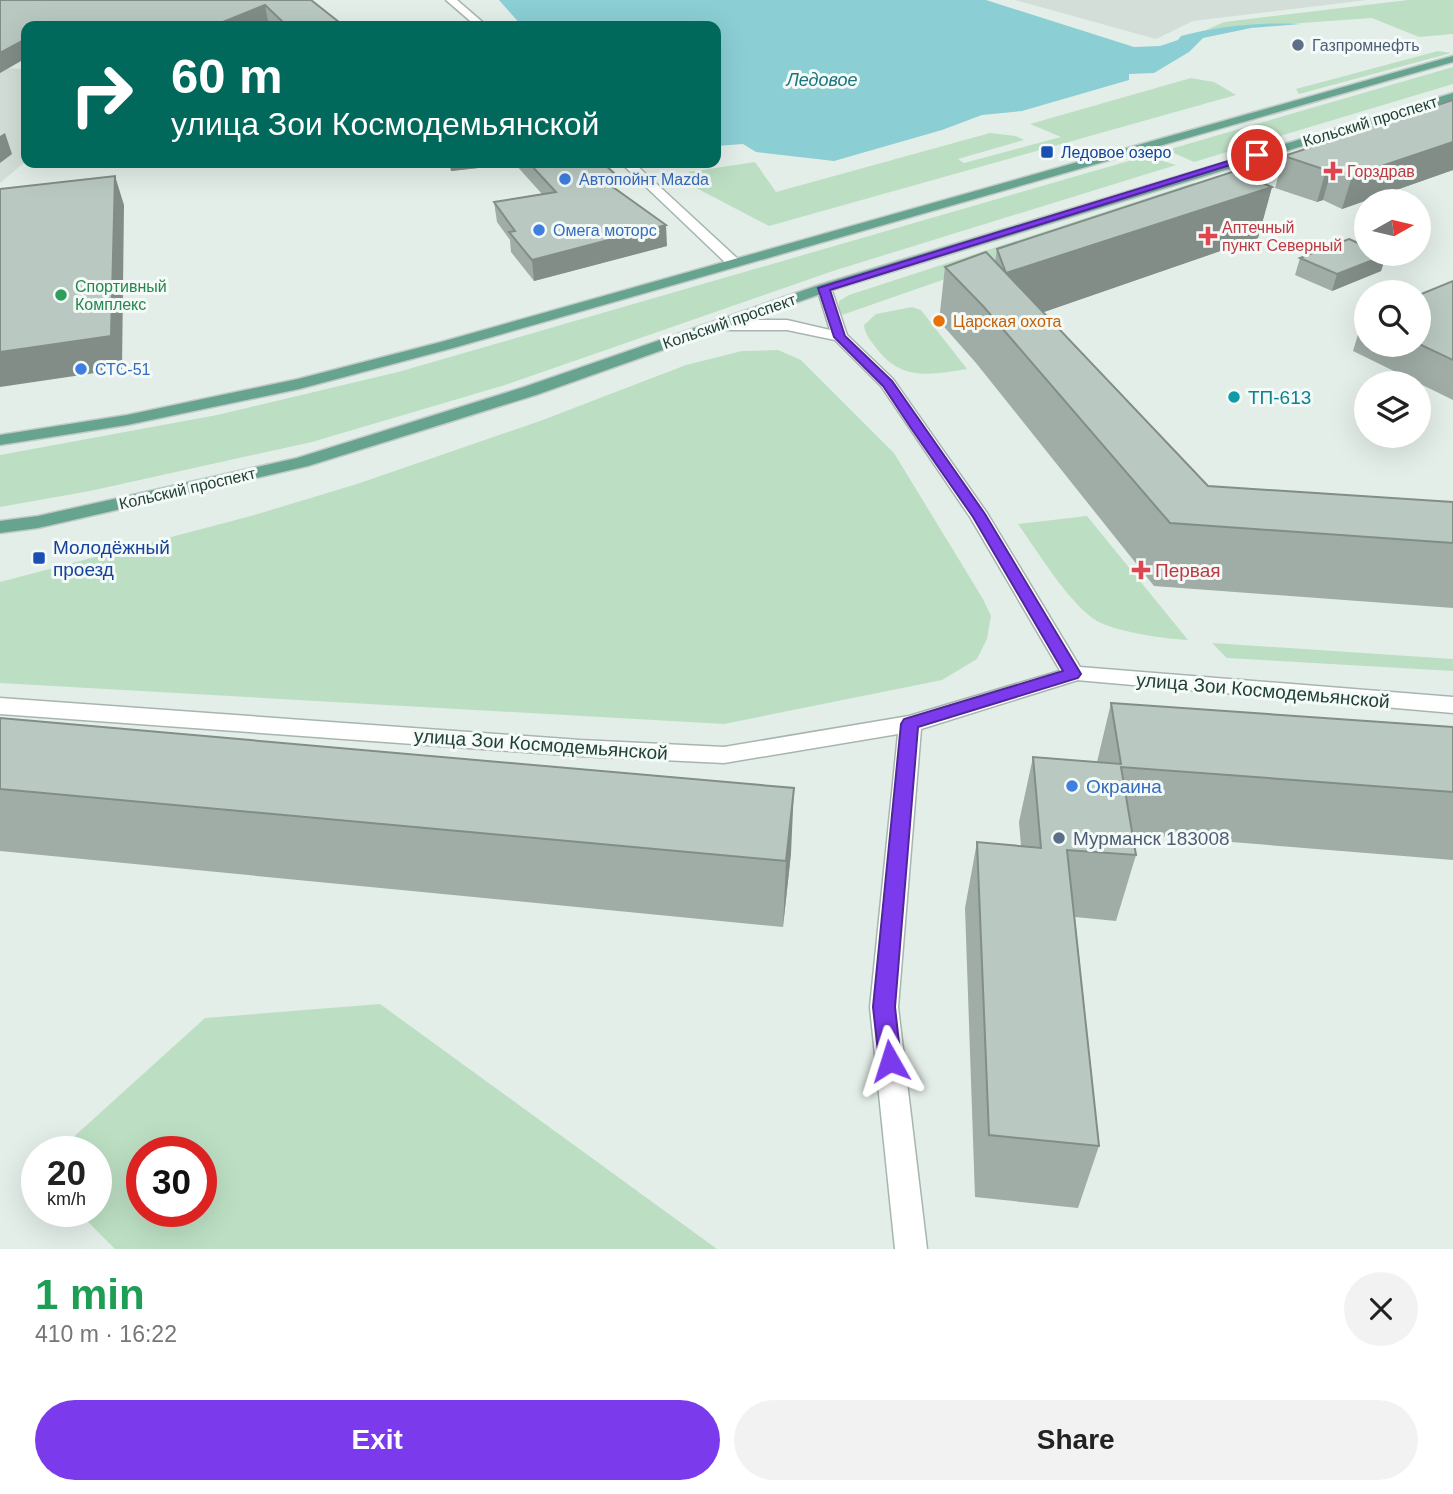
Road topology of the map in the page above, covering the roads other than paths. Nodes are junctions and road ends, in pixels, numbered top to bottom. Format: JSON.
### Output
{"nodes":[{"id":1,"x":452,"y":0,"type":"edge"},
{"id":2,"x":476,"y":21,"type":"edge"},
{"id":3,"x":1453,"y":59,"type":"edge"},
{"id":4,"x":1453,"y":96,"type":"edge"},
{"id":5,"x":632,"y":168,"type":"edge"},
{"id":6,"x":734,"y":263,"type":"junction"},
{"id":7,"x":824,"y":288,"type":"junction"},
{"id":8,"x":720,"y":325,"type":"junction"},
{"id":9,"x":840,"y":337,"type":"junction"},
{"id":10,"x":0,"y":440,"type":"edge"},
{"id":11,"x":0,"y":527,"type":"edge"},
{"id":12,"x":1073,"y":674,"type":"junction"},
{"id":13,"x":1453,"y":705,"type":"edge"},
{"id":14,"x":0,"y":706,"type":"edge"},
{"id":15,"x":910,"y":724,"type":"junction"},
{"id":16,"x":911,"y":1249,"type":"edge"}],
"edges":[{"from":1,"to":2,"type":"street"},
{"from":3,"to":6,"type":"main road","name":"Кольский проспект"},
{"from":4,"to":7,"type":"main road","name":"Кольский проспект"},
{"from":5,"to":6,"type":"street"},
{"from":6,"to":10,"type":"main road","name":"Кольский проспект"},
{"from":7,"to":8,"type":"main road","name":"Кольский проспект"},
{"from":7,"to":9,"type":"street"},
{"from":8,"to":9,"type":"street"},
{"from":8,"to":11,"type":"main road","name":"Кольский проспект"},
{"from":9,"to":12,"type":"street"},
{"from":12,"to":13,"type":"street","name":"улица Зои Космодемьянской"},
{"from":12,"to":15,"type":"street","name":"улица Зои Космодемьянской"},
{"from":14,"to":15,"type":"street","name":"улица Зои Космодемьянской"},
{"from":15,"to":16,"type":"street"}]}
